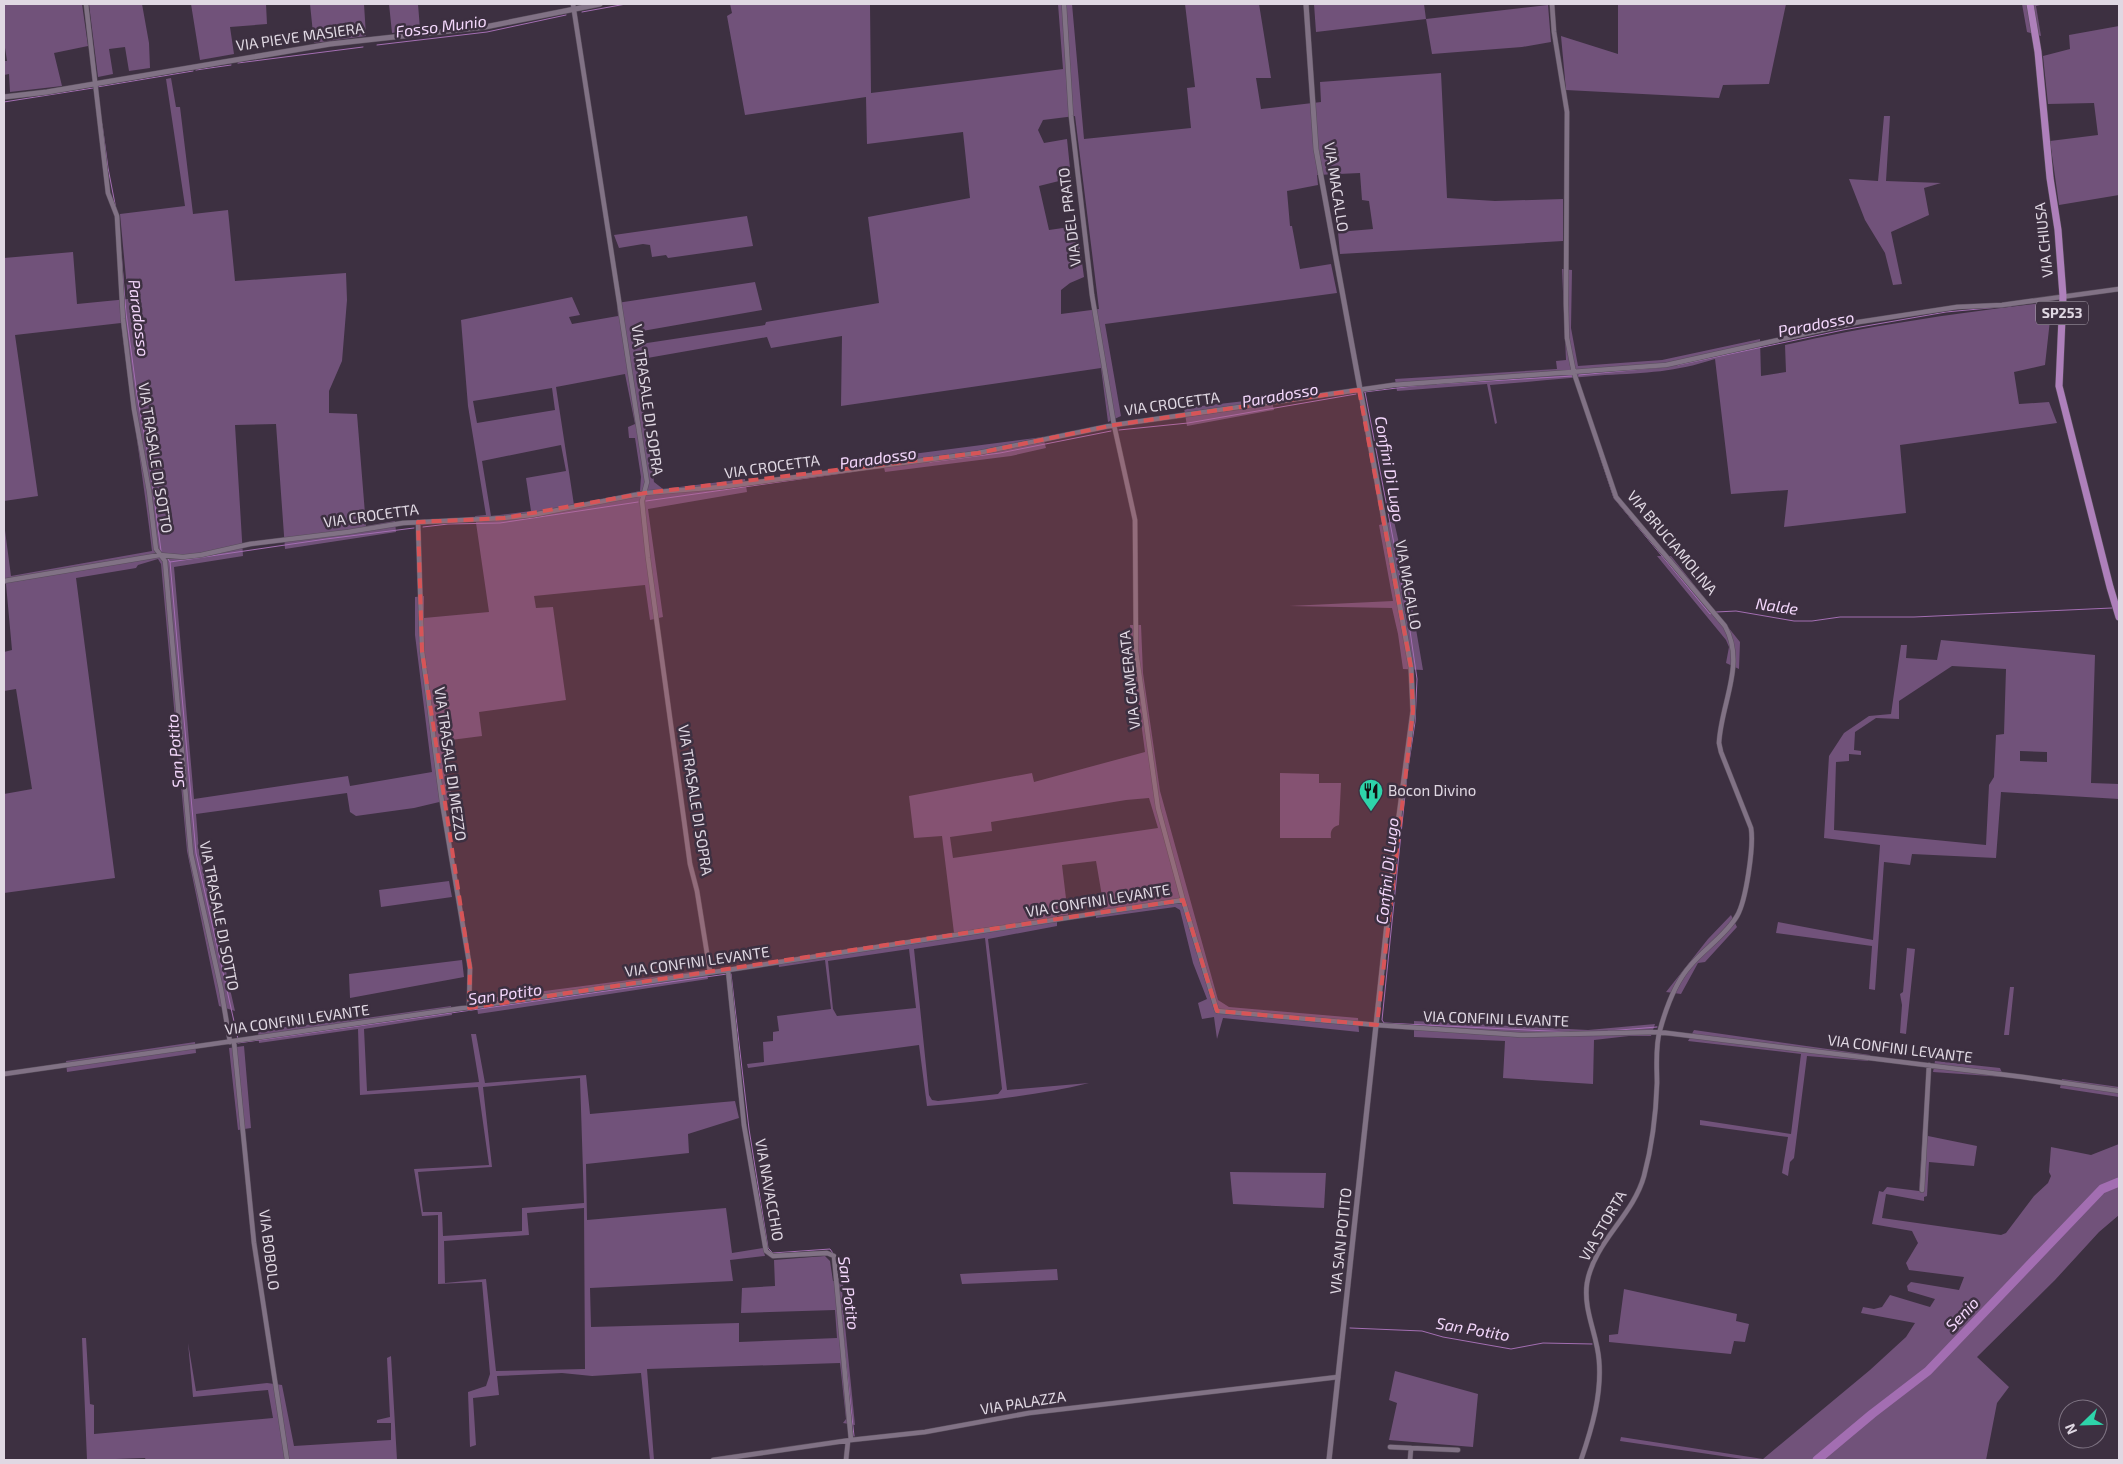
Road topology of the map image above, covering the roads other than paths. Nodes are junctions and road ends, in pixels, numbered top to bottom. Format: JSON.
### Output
{"nodes":[{"id":1,"x":86,"y":4,"type":"edge"},
{"id":2,"x":600,"y":4,"type":"edge"},
{"id":3,"x":1064,"y":4,"type":"edge"},
{"id":4,"x":1306,"y":4,"type":"edge"},
{"id":5,"x":1552,"y":4,"type":"edge"},
{"id":6,"x":2030,"y":4,"type":"edge"},
{"id":7,"x":574,"y":6,"type":"edge"},
{"id":8,"x":96,"y":82,"type":"junction"},
{"id":9,"x":4,"y":97,"type":"edge"},
{"id":10,"x":2119,"y":289,"type":"edge"},
{"id":11,"x":2063,"y":296,"type":"junction"},
{"id":12,"x":1574,"y":373,"type":"junction"},
{"id":13,"x":1359,"y":390,"type":"junction"},
{"id":14,"x":1114,"y":425,"type":"junction"},
{"id":15,"x":645,"y":493,"type":"junction"},
{"id":16,"x":418,"y":522,"type":"junction"},
{"id":17,"x":160,"y":555,"type":"junction"},
{"id":18,"x":4,"y":581,"type":"edge"},
{"id":19,"x":2119,"y":614,"type":"edge"},
{"id":20,"x":1183,"y":900,"type":"junction"},
{"id":21,"x":728,"y":970,"type":"junction"},
{"id":22,"x":710,"y":972,"type":"junction"},
{"id":23,"x":469,"y":1008,"type":"junction"},
{"id":24,"x":1377,"y":1025,"type":"junction"},
{"id":25,"x":1659,"y":1032,"type":"junction"},
{"id":26,"x":232,"y":1042,"type":"junction"},
{"id":27,"x":1929,"y":1065,"type":"junction"},
{"id":28,"x":4,"y":1074,"type":"edge"},
{"id":29,"x":2119,"y":1091,"type":"edge"},
{"id":30,"x":1922,"y":1190,"type":"dead end"},
{"id":31,"x":1338,"y":1377,"type":"junction"},
{"id":32,"x":850,"y":1441,"type":"junction"},
{"id":33,"x":1390,"y":1446,"type":"dead end"},
{"id":34,"x":1410,"y":1448,"type":"junction"},
{"id":35,"x":1458,"y":1450,"type":"dead end"},
{"id":36,"x":288,"y":1460,"type":"edge"},
{"id":37,"x":713,"y":1460,"type":"edge"},
{"id":38,"x":846,"y":1460,"type":"edge"},
{"id":39,"x":1329,"y":1460,"type":"edge"},
{"id":40,"x":1410,"y":1460,"type":"edge"},
{"id":41,"x":1581,"y":1460,"type":"edge"}],
"edges":[{"from":1,"to":8,"type":"street","name":"VIA TRASALE DI SOTTO"},
{"from":2,"to":7,"type":"street","name":"VIA PIEVE MASIERA"},
{"from":3,"to":14,"type":"street","name":"VIA DEL PRATO"},
{"from":4,"to":13,"type":"street","name":"VIA MACALLO"},
{"from":5,"to":12,"type":"street","name":"VIA BRUCIAMOLINA"},
{"from":6,"to":11,"type":"main road","name":"VIA CHIUSA","number":"SP253"},
{"from":7,"to":8,"type":"street","name":"VIA PIEVE MASIERA"},
{"from":7,"to":15,"type":"street","name":"VIA TRASALE DI SOPRA"},
{"from":8,"to":9,"type":"street","name":"VIA PIEVE MASIERA"},
{"from":8,"to":17,"type":"street","name":"VIA TRASALE DI SOTTO"},
{"from":10,"to":11,"type":"street","name":"VIA CROCETTA"},
{"from":11,"to":12,"type":"street","name":"VIA CROCETTA"},
{"from":11,"to":19,"type":"main road","name":"VIA CHIUSA","number":"SP253"},
{"from":12,"to":13,"type":"street","name":"VIA CROCETTA"},
{"from":12,"to":25,"type":"street","name":"VIA BRUCIAMOLINA"},
{"from":13,"to":14,"type":"street","name":"VIA CROCETTA"},
{"from":13,"to":24,"type":"street","name":"VIA MACALLO"},
{"from":14,"to":15,"type":"street","name":"VIA CROCETTA"},
{"from":14,"to":20,"type":"street","name":"VIA CAMERATA"},
{"from":15,"to":16,"type":"street","name":"VIA CROCETTA"},
{"from":15,"to":22,"type":"street","name":"VIA TRASALE DI SOPRA"},
{"from":16,"to":17,"type":"street","name":"VIA CROCETTA"},
{"from":16,"to":23,"type":"street","name":"VIA TRASALE DI MEZZO"},
{"from":17,"to":18,"type":"street","name":"VIA CROCETTA"},
{"from":17,"to":26,"type":"street","name":"VIA TRASALE DI SOTTO"},
{"from":20,"to":21,"type":"street","name":"VIA CONFINI LEVANTE"},
{"from":20,"to":24,"type":"street","name":"VIA CONFINI LEVANTE"},
{"from":21,"to":22,"type":"street","name":"VIA CONFINI LEVANTE"},
{"from":21,"to":32,"type":"street","name":"VIA NAVACCHIO"},
{"from":22,"to":23,"type":"street","name":"VIA CONFINI LEVANTE"},
{"from":23,"to":26,"type":"street","name":"VIA CONFINI LEVANTE"},
{"from":24,"to":25,"type":"street","name":"VIA CONFINI LEVANTE"},
{"from":24,"to":31,"type":"street","name":"VIA SAN POTITO"},
{"from":25,"to":27,"type":"street","name":"VIA CONFINI LEVANTE"},
{"from":25,"to":41,"type":"street","name":"VIA STORTA"},
{"from":26,"to":28,"type":"street","name":"VIA CONFINI LEVANTE"},
{"from":26,"to":36,"type":"street","name":"VIA BOBOLO"},
{"from":27,"to":29,"type":"street","name":"VIA CONFINI LEVANTE"},
{"from":27,"to":30,"type":"street"},
{"from":31,"to":32,"type":"street","name":"VIA PALAZZA"},
{"from":31,"to":39,"type":"street","name":"VIA SAN POTITO"},
{"from":32,"to":37,"type":"street","name":"VIA PALAZZA"},
{"from":32,"to":38,"type":"street","name":"VIA NAVACCHIO"},
{"from":33,"to":34,"type":"street"},
{"from":34,"to":35,"type":"street"},
{"from":34,"to":40,"type":"street"}]}
